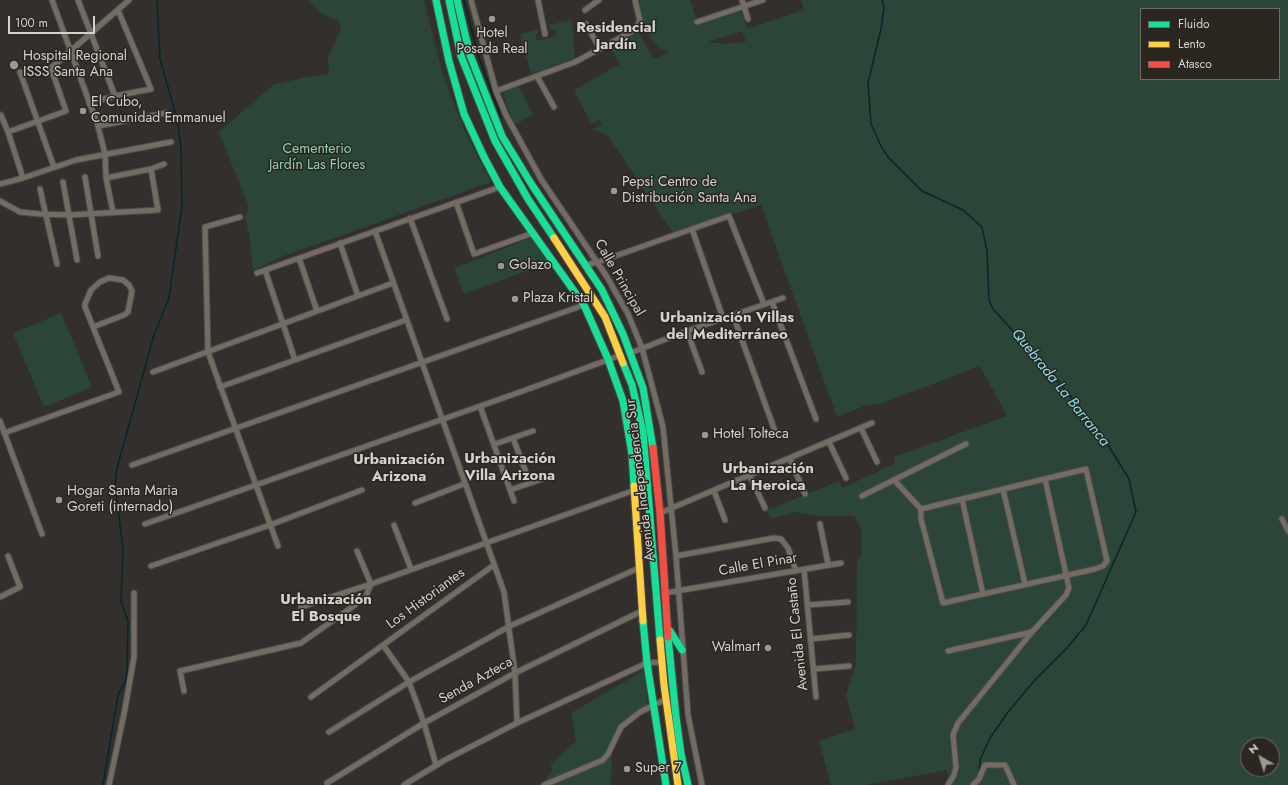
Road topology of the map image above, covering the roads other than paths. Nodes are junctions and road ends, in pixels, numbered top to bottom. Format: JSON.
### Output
{"nodes":[{"id":1,"x":52,"y":0,"type":"edge"},
{"id":2,"x":78,"y":0,"type":"edge"},
{"id":3,"x":129,"y":0,"type":"edge"},
{"id":4,"x":436,"y":0,"type":"edge"},
{"id":5,"x":449,"y":0,"type":"edge"},
{"id":6,"x":457,"y":0,"type":"edge"},
{"id":7,"x":471,"y":0,"type":"edge"},
{"id":8,"x":538,"y":0,"type":"edge"},
{"id":9,"x":599,"y":0,"type":"edge"},
{"id":10,"x":635,"y":0,"type":"edge"},
{"id":11,"x":742,"y":0,"type":"edge"},
{"id":12,"x":763,"y":0,"type":"edge"},
{"id":13,"x":744,"y":7,"type":"junction"},
{"id":14,"x":118,"y":10,"type":"junction"},
{"id":15,"x":585,"y":10,"type":"dead end"},
{"id":16,"x":748,"y":19,"type":"dead end"},
{"id":17,"x":697,"y":22,"type":"dead end"},
{"id":18,"x":586,"y":24,"type":"dead end"},
{"id":19,"x":91,"y":33,"type":"junction"},
{"id":20,"x":545,"y":34,"type":"dead end"},
{"id":21,"x":600,"y":49,"type":"junction"},
{"id":22,"x":70,"y":51,"type":"junction"},
{"id":23,"x":20,"y":72,"type":"dead end"},
{"id":24,"x":537,"y":76,"type":"junction"},
{"id":25,"x":496,"y":91,"type":"junction"},
{"id":26,"x":115,"y":96,"type":"junction"},
{"id":27,"x":89,"y":103,"type":"junction"},
{"id":28,"x":554,"y":107,"type":"dead end"},
{"id":29,"x":166,"y":113,"type":"dead end"},
{"id":30,"x":1,"y":115,"type":"edge"},
{"id":31,"x":38,"y":121,"type":"junction"},
{"id":32,"x":98,"y":126,"type":"junction"},
{"id":33,"x":8,"y":132,"type":"junction"},
{"id":34,"x":171,"y":142,"type":"dead end"},
{"id":35,"x":105,"y":154,"type":"junction"},
{"id":36,"x":164,"y":164,"type":"dead end"},
{"id":37,"x":54,"y":167,"type":"junction"},
{"id":38,"x":151,"y":169,"type":"junction"},
{"id":39,"x":85,"y":177,"type":"dead end"},
{"id":40,"x":23,"y":178,"type":"junction"},
{"id":41,"x":106,"y":178,"type":"junction"},
{"id":42,"x":541,"y":179,"type":"junction"},
{"id":43,"x":63,"y":182,"type":"dead end"},
{"id":44,"x":0,"y":184,"type":"edge"},
{"id":45,"x":532,"y":185,"type":"junction"},
{"id":46,"x":500,"y":187,"type":"junction"},
{"id":47,"x":40,"y":189,"type":"dead end"},
{"id":48,"x":0,"y":201,"type":"edge"},
{"id":49,"x":456,"y":202,"type":"junction"},
{"id":50,"x":113,"y":212,"type":"junction"},
{"id":51,"x":46,"y":214,"type":"junction"},
{"id":52,"x":90,"y":214,"type":"junction"},
{"id":53,"x":69,"y":216,"type":"junction"},
{"id":54,"x":240,"y":217,"type":"dead end"},
{"id":55,"x":410,"y":218,"type":"junction"},
{"id":56,"x":692,"y":229,"type":"junction"},
{"id":57,"x":375,"y":231,"type":"junction"},
{"id":58,"x":532,"y":233,"type":"junction"},
{"id":59,"x":340,"y":243,"type":"junction"},
{"id":60,"x":98,"y":256,"type":"dead end"},
{"id":61,"x":299,"y":258,"type":"junction"},
{"id":62,"x":77,"y":260,"type":"dead end"},
{"id":63,"x":598,"y":262,"type":"junction"},
{"id":64,"x":57,"y":264,"type":"dead end"},
{"id":65,"x":586,"y":265,"type":"junction"},
{"id":66,"x":265,"y":270,"type":"junction"},
{"id":67,"x":257,"y":273,"type":"dead end"},
{"id":68,"x":393,"y":283,"type":"junction"},
{"id":69,"x":358,"y":296,"type":"junction"},
{"id":70,"x":783,"y":298,"type":"dead end"},
{"id":71,"x":772,"y":302,"type":"junction"},
{"id":72,"x":764,"y":304,"type":"junction"},
{"id":73,"x":584,"y":305,"type":"junction"},
{"id":74,"x":318,"y":311,"type":"junction"},
{"id":75,"x":733,"y":315,"type":"junction"},
{"id":76,"x":723,"y":318,"type":"junction"},
{"id":77,"x":447,"y":319,"type":"dead end"},
{"id":78,"x":406,"y":320,"type":"junction"},
{"id":79,"x":283,"y":324,"type":"junction"},
{"id":80,"x":93,"y":327,"type":"junction"},
{"id":81,"x":687,"y":331,"type":"junction"},
{"id":82,"x":642,"y":348,"type":"junction"},
{"id":83,"x":208,"y":352,"type":"junction"},
{"id":84,"x":630,"y":353,"type":"junction"},
{"id":85,"x":621,"y":354,"type":"junction"},
{"id":86,"x":608,"y":359,"type":"junction"},
{"id":87,"x":295,"y":360,"type":"junction"},
{"id":88,"x":422,"y":362,"type":"junction"},
{"id":89,"x":153,"y":372,"type":"dead end"},
{"id":90,"x":702,"y":372,"type":"dead end"},
{"id":91,"x":220,"y":387,"type":"junction"},
{"id":92,"x":480,"y":406,"type":"junction"},
{"id":93,"x":441,"y":419,"type":"junction"},
{"id":94,"x":0,"y":420,"type":"edge"},
{"id":95,"x":816,"y":420,"type":"dead end"},
{"id":96,"x":872,"y":423,"type":"dead end"},
{"id":97,"x":861,"y":428,"type":"junction"},
{"id":98,"x":236,"y":429,"type":"junction"},
{"id":99,"x":533,"y":431,"type":"dead end"},
{"id":100,"x":4,"y":433,"type":"junction"},
{"id":101,"x":776,"y":434,"type":"dead end"},
{"id":102,"x":513,"y":438,"type":"junction"},
{"id":103,"x":829,"y":442,"type":"junction"},
{"id":104,"x":495,"y":444,"type":"junction"},
{"id":105,"x":966,"y":444,"type":"dead end"},
{"id":106,"x":790,"y":459,"type":"junction"},
{"id":107,"x":877,"y":462,"type":"dead end"},
{"id":108,"x":132,"y":465,"type":"dead end"},
{"id":109,"x":750,"y":476,"type":"junction"},
{"id":110,"x":548,"y":477,"type":"dead end"},
{"id":111,"x":846,"y":478,"type":"dead end"},
{"id":112,"x":1045,"y":479,"type":"junction"},
{"id":113,"x":894,"y":480,"type":"junction"},
{"id":114,"x":530,"y":483,"type":"junction"},
{"id":115,"x":464,"y":484,"type":"junction"},
{"id":116,"x":256,"y":485,"type":"junction"},
{"id":117,"x":649,"y":485,"type":"junction"},
{"id":118,"x":1003,"y":489,"type":"junction"},
{"id":119,"x":362,"y":490,"type":"dead end"},
{"id":120,"x":510,"y":490,"type":"junction"},
{"id":121,"x":634,"y":490,"type":"junction"},
{"id":122,"x":714,"y":491,"type":"junction"},
{"id":123,"x":805,"y":494,"type":"dead end"},
{"id":124,"x":862,"y":496,"type":"dead end"},
{"id":125,"x":962,"y":499,"type":"junction"},
{"id":126,"x":514,"y":501,"type":"dead end"},
{"id":127,"x":415,"y":503,"type":"dead end"},
{"id":128,"x":671,"y":508,"type":"junction"},
{"id":129,"x":765,"y":508,"type":"dead end"},
{"id":130,"x":920,"y":509,"type":"junction"},
{"id":131,"x":660,"y":513,"type":"junction"},
{"id":132,"x":1282,"y":519,"type":"dead end"},
{"id":133,"x":725,"y":520,"type":"dead end"},
{"id":134,"x":145,"y":524,"type":"dead end"},
{"id":135,"x":820,"y":524,"type":"dead end"},
{"id":136,"x":270,"y":525,"type":"junction"},
{"id":137,"x":394,"y":525,"type":"dead end"},
{"id":138,"x":1288,"y":531,"type":"edge"},
{"id":139,"x":42,"y":534,"type":"dead end"},
{"id":140,"x":486,"y":543,"type":"junction"},
{"id":141,"x":278,"y":546,"type":"dead end"},
{"id":142,"x":357,"y":551,"type":"dead end"},
{"id":143,"x":8,"y":556,"type":"dead end"},
{"id":144,"x":676,"y":556,"type":"junction"},
{"id":145,"x":841,"y":563,"type":"dead end"},
{"id":146,"x":828,"y":564,"type":"junction"},
{"id":147,"x":494,"y":565,"type":"junction"},
{"id":148,"x":151,"y":566,"type":"dead end"},
{"id":149,"x":639,"y":568,"type":"junction"},
{"id":150,"x":411,"y":569,"type":"junction"},
{"id":151,"x":804,"y":569,"type":"junction"},
{"id":152,"x":796,"y":571,"type":"junction"},
{"id":153,"x":1067,"y":575,"type":"junction"},
{"id":154,"x":371,"y":584,"type":"junction"},
{"id":155,"x":1025,"y":584,"type":"junction"},
{"id":156,"x":679,"y":591,"type":"junction"},
{"id":157,"x":134,"y":593,"type":"dead end"},
{"id":158,"x":665,"y":593,"type":"junction"},
{"id":159,"x":984,"y":594,"type":"junction"},
{"id":160,"x":0,"y":597,"type":"edge"},
{"id":161,"x":848,"y":602,"type":"dead end"},
{"id":162,"x":807,"y":605,"type":"junction"},
{"id":163,"x":301,"y":607,"type":"dead end"},
{"id":164,"x":642,"y":611,"type":"junction"},
{"id":165,"x":510,"y":626,"type":"junction"},
{"id":166,"x":667,"y":626,"type":"junction"},
{"id":167,"x":1032,"y":632,"type":"junction"},
{"id":168,"x":849,"y":635,"type":"dead end"},
{"id":169,"x":811,"y":639,"type":"junction"},
{"id":170,"x":383,"y":645,"type":"junction"},
{"id":171,"x":682,"y":650,"type":"junction"},
{"id":172,"x":948,"y":651,"type":"dead end"},
{"id":173,"x":662,"y":662,"type":"junction"},
{"id":174,"x":647,"y":663,"type":"junction"},
{"id":175,"x":849,"y":666,"type":"dead end"},
{"id":176,"x":814,"y":669,"type":"junction"},
{"id":177,"x":515,"y":673,"type":"junction"},
{"id":178,"x":409,"y":682,"type":"junction"},
{"id":179,"x":184,"y":692,"type":"dead end"},
{"id":180,"x":816,"y":696,"type":"dead end"},
{"id":181,"x":311,"y":697,"type":"dead end"},
{"id":182,"x":666,"y":699,"type":"junction"},
{"id":183,"x":654,"y":704,"type":"junction"},
{"id":184,"x":424,"y":723,"type":"junction"},
{"id":185,"x":517,"y":723,"type":"junction"},
{"id":186,"x":329,"y":732,"type":"dead end"},
{"id":187,"x":436,"y":765,"type":"junction"},
{"id":188,"x":327,"y":783,"type":"dead end"},
{"id":189,"x":109,"y":785,"type":"edge"},
{"id":190,"x":404,"y":785,"type":"edge"},
{"id":191,"x":544,"y":785,"type":"edge"},
{"id":192,"x":666,"y":785,"type":"edge"},
{"id":193,"x":678,"y":785,"type":"edge"},
{"id":194,"x":688,"y":785,"type":"edge"},
{"id":195,"x":702,"y":785,"type":"edge"},
{"id":196,"x":950,"y":785,"type":"edge"},
{"id":197,"x":973,"y":785,"type":"edge"},
{"id":198,"x":1014,"y":785,"type":"edge"}],
"edges":[{"from":1,"to":22,"type":"street"},
{"from":2,"to":19,"type":"street"},
{"from":3,"to":14,"type":"street"},
{"from":4,"to":46,"type":"main road"},
{"from":5,"to":85,"type":"main road","name":"Avenida Independencia Sur"},
{"from":6,"to":45,"type":"main road","name":"Avenida Independencia Sur"},
{"from":7,"to":25,"type":"street","name":"Calle Principal"},
{"from":8,"to":20,"type":"street"},
{"from":9,"to":15,"type":"street"},
{"from":10,"to":21,"type":"street"},
{"from":11,"to":13,"type":"street"},
{"from":12,"to":13,"type":"street"},
{"from":13,"to":16,"type":"street"},
{"from":13,"to":17,"type":"street"},
{"from":14,"to":19,"type":"street"},
{"from":14,"to":26,"type":"street"},
{"from":18,"to":21,"type":"street"},
{"from":19,"to":22,"type":"street"},
{"from":19,"to":26,"type":"street"},
{"from":21,"to":24,"type":"street"},
{"from":22,"to":27,"type":"street"},
{"from":22,"to":31,"type":"street"},
{"from":23,"to":31,"type":"street"},
{"from":24,"to":25,"type":"street"},
{"from":24,"to":28,"type":"street"},
{"from":25,"to":42,"type":"street","name":"Calle Principal"},
{"from":26,"to":27,"type":"street"},
{"from":27,"to":32,"type":"street"},
{"from":29,"to":32,"type":"street"},
{"from":30,"to":33,"type":"street"},
{"from":31,"to":33,"type":"street"},
{"from":31,"to":37,"type":"street"},
{"from":32,"to":35,"type":"street"},
{"from":33,"to":40,"type":"street"},
{"from":34,"to":35,"type":"street"},
{"from":35,"to":37,"type":"street"},
{"from":35,"to":41,"type":"street"},
{"from":36,"to":38,"type":"street"},
{"from":37,"to":40,"type":"street"},
{"from":38,"to":41,"type":"street"},
{"from":38,"to":50,"type":"street"},
{"from":39,"to":52,"type":"street"},
{"from":40,"to":44,"type":"street"},
{"from":41,"to":50,"type":"street"},
{"from":42,"to":45,"type":"street"},
{"from":42,"to":63,"type":"street","name":"Calle Principal"},
{"from":43,"to":53,"type":"street"},
{"from":45,"to":65,"type":"main road","name":"Avenida Independencia Sur"},
{"from":46,"to":49,"type":"street"},
{"from":46,"to":58,"type":"main road"},
{"from":47,"to":51,"type":"street"},
{"from":48,"to":51,"type":"street"},
{"from":49,"to":55,"type":"street"},
{"from":49,"to":58,"type":"street"},
{"from":50,"to":52,"type":"street"},
{"from":51,"to":53,"type":"street"},
{"from":51,"to":64,"type":"street"},
{"from":52,"to":53,"type":"street"},
{"from":52,"to":60,"type":"street"},
{"from":53,"to":62,"type":"street"},
{"from":54,"to":83,"type":"street"},
{"from":55,"to":57,"type":"street"},
{"from":55,"to":77,"type":"street"},
{"from":56,"to":63,"type":"street"},
{"from":56,"to":72,"type":"street"},
{"from":56,"to":76,"type":"street"},
{"from":57,"to":59,"type":"street"},
{"from":57,"to":68,"type":"street"},
{"from":58,"to":73,"type":"main road"},
{"from":59,"to":61,"type":"street"},
{"from":59,"to":69,"type":"street"},
{"from":61,"to":66,"type":"street"},
{"from":61,"to":74,"type":"street"},
{"from":63,"to":65,"type":"street"},
{"from":63,"to":82,"type":"street","name":"Calle Principal"},
{"from":65,"to":84,"type":"main road","name":"Avenida Independencia Sur"},
{"from":66,"to":67,"type":"street"},
{"from":66,"to":79,"type":"street"},
{"from":68,"to":69,"type":"street"},
{"from":68,"to":78,"type":"street"},
{"from":69,"to":74,"type":"street"},
{"from":70,"to":71,"type":"street"},
{"from":71,"to":72,"type":"street"},
{"from":71,"to":95,"type":"street"},
{"from":72,"to":75,"type":"street"},
{"from":73,"to":86,"type":"main road"},
{"from":73,"to":88,"type":"street"},
{"from":74,"to":79,"type":"street"},
{"from":75,"to":76,"type":"street"},
{"from":75,"to":101,"type":"street"},
{"from":76,"to":81,"type":"street"},
{"from":78,"to":87,"type":"street"},
{"from":78,"to":88,"type":"street"},
{"from":79,"to":83,"type":"street"},
{"from":79,"to":87,"type":"street"},
{"from":80,"to":80,"type":"street"},
{"from":80,"to":100,"type":"street"},
{"from":81,"to":82,"type":"street"},
{"from":81,"to":90,"type":"street"},
{"from":82,"to":84,"type":"street"},
{"from":82,"to":128,"type":"street","name":"Calle Principal"},
{"from":83,"to":89,"type":"street"},
{"from":83,"to":91,"type":"street"},
{"from":84,"to":131,"type":"main road","name":"Avenida Independencia Sur"},
{"from":85,"to":86,"type":"street"},
{"from":85,"to":117,"type":"main road","name":"Avenida Independencia Sur"},
{"from":86,"to":92,"type":"street"},
{"from":86,"to":121,"type":"main road"},
{"from":87,"to":91,"type":"street"},
{"from":88,"to":93,"type":"street"},
{"from":88,"to":98,"type":"street"},
{"from":91,"to":98,"type":"street"},
{"from":92,"to":93,"type":"street"},
{"from":92,"to":104,"type":"street"},
{"from":93,"to":115,"type":"street"},
{"from":93,"to":116,"type":"street"},
{"from":94,"to":100,"type":"street"},
{"from":96,"to":97,"type":"street"},
{"from":97,"to":103,"type":"street"},
{"from":97,"to":107,"type":"street"},
{"from":98,"to":108,"type":"street"},
{"from":98,"to":116,"type":"street"},
{"from":99,"to":102,"type":"street"},
{"from":100,"to":139,"type":"street"},
{"from":102,"to":104,"type":"street"},
{"from":102,"to":114,"type":"street"},
{"from":103,"to":106,"type":"street"},
{"from":103,"to":111,"type":"street"},
{"from":104,"to":120,"type":"street"},
{"from":105,"to":113,"type":"street"},
{"from":106,"to":109,"type":"street"},
{"from":106,"to":123,"type":"street"},
{"from":109,"to":122,"type":"street"},
{"from":109,"to":129,"type":"street"},
{"from":110,"to":114,"type":"street"},
{"from":112,"to":118,"type":"street"},
{"from":112,"to":153,"type":"street"},
{"from":112,"to":153,"type":"street"},
{"from":113,"to":124,"type":"street"},
{"from":113,"to":130,"type":"street"},
{"from":114,"to":120,"type":"street"},
{"from":115,"to":127,"type":"street"},
{"from":115,"to":140,"type":"street"},
{"from":116,"to":134,"type":"street"},
{"from":116,"to":136,"type":"street"},
{"from":117,"to":121,"type":"street"},
{"from":117,"to":173,"type":"main road","name":"Avenida Independencia Sur"},
{"from":118,"to":125,"type":"street"},
{"from":118,"to":155,"type":"street"},
{"from":119,"to":136,"type":"street"},
{"from":120,"to":126,"type":"street"},
{"from":121,"to":140,"type":"street"},
{"from":121,"to":149,"type":"main road"},
{"from":122,"to":128,"type":"street"},
{"from":122,"to":133,"type":"street"},
{"from":125,"to":130,"type":"street"},
{"from":125,"to":159,"type":"street"},
{"from":128,"to":131,"type":"street"},
{"from":128,"to":144,"type":"street","name":"Calle Principal"},
{"from":130,"to":159,"type":"street"},
{"from":131,"to":158,"type":"main road","name":"Avenida Independencia Sur"},
{"from":132,"to":138,"type":"street"},
{"from":135,"to":146,"type":"street"},
{"from":136,"to":141,"type":"street"},
{"from":136,"to":148,"type":"street"},
{"from":137,"to":150,"type":"street"},
{"from":140,"to":147,"type":"street"},
{"from":140,"to":150,"type":"street"},
{"from":142,"to":154,"type":"street"},
{"from":143,"to":160,"type":"street"},
{"from":144,"to":152,"type":"street"},
{"from":144,"to":156,"type":"street","name":"Calle Principal"},
{"from":145,"to":146,"type":"street","name":"Calle El Pinar"},
{"from":146,"to":151,"type":"street","name":"Calle El Pinar"},
{"from":147,"to":165,"type":"street"},
{"from":147,"to":170,"type":"street","name":"Los Historiantes"},
{"from":149,"to":164,"type":"main road"},
{"from":149,"to":165,"type":"street"},
{"from":150,"to":154,"type":"street"},
{"from":151,"to":152,"type":"street","name":"Calle El Pinar"},
{"from":151,"to":162,"type":"street","name":"Avenida El Castaño"},
{"from":152,"to":156,"type":"street","name":"Calle El Pinar"},
{"from":153,"to":155,"type":"street"},
{"from":153,"to":167,"type":"street"},
{"from":154,"to":163,"type":"street"},
{"from":154,"to":179,"type":"street"},
{"from":155,"to":159,"type":"street"},
{"from":156,"to":158,"type":"street","name":"Calle El Pinar"},
{"from":156,"to":171,"type":"street","name":"Calle Principal"},
{"from":157,"to":189,"type":"street"},
{"from":158,"to":166,"type":"main road","name":"Avenida Independencia Sur"},
{"from":161,"to":162,"type":"street"},
{"from":162,"to":169,"type":"street","name":"Avenida El Castaño"},
{"from":164,"to":174,"type":"main road"},
{"from":164,"to":177,"type":"street","name":"Senda Azteca"},
{"from":165,"to":177,"type":"street"},
{"from":165,"to":178,"type":"street"},
{"from":166,"to":171,"type":"main road"},
{"from":166,"to":194,"type":"main road","name":"Avenida Independencia Sur"},
{"from":167,"to":172,"type":"street"},
{"from":167,"to":196,"type":"street"},
{"from":168,"to":169,"type":"street"},
{"from":169,"to":176,"type":"street","name":"Avenida El Castaño"},
{"from":170,"to":178,"type":"street","name":"Los Historiantes"},
{"from":170,"to":181,"type":"street"},
{"from":171,"to":195,"type":"street","name":"Calle Principal"},
{"from":173,"to":174,"type":"street"},
{"from":173,"to":182,"type":"main road","name":"Avenida Independencia Sur"},
{"from":174,"to":183,"type":"main road"},
{"from":174,"to":185,"type":"street"},
{"from":175,"to":176,"type":"street"},
{"from":176,"to":180,"type":"street","name":"Avenida El Castaño"},
{"from":177,"to":184,"type":"street","name":"Senda Azteca"},
{"from":177,"to":185,"type":"street"},
{"from":178,"to":184,"type":"street","name":"Los Historiantes"},
{"from":178,"to":186,"type":"street"},
{"from":182,"to":183,"type":"street"},
{"from":182,"to":193,"type":"main road","name":"Avenida Independencia Sur"},
{"from":183,"to":191,"type":"street"},
{"from":183,"to":192,"type":"main road"},
{"from":184,"to":187,"type":"street","name":"Los Historiantes"},
{"from":184,"to":188,"type":"street","name":"Senda Azteca"},
{"from":185,"to":187,"type":"street"},
{"from":187,"to":190,"type":"street"},
{"from":192,"to":193,"type":"street"},
{"from":197,"to":198,"type":"street"}]}
